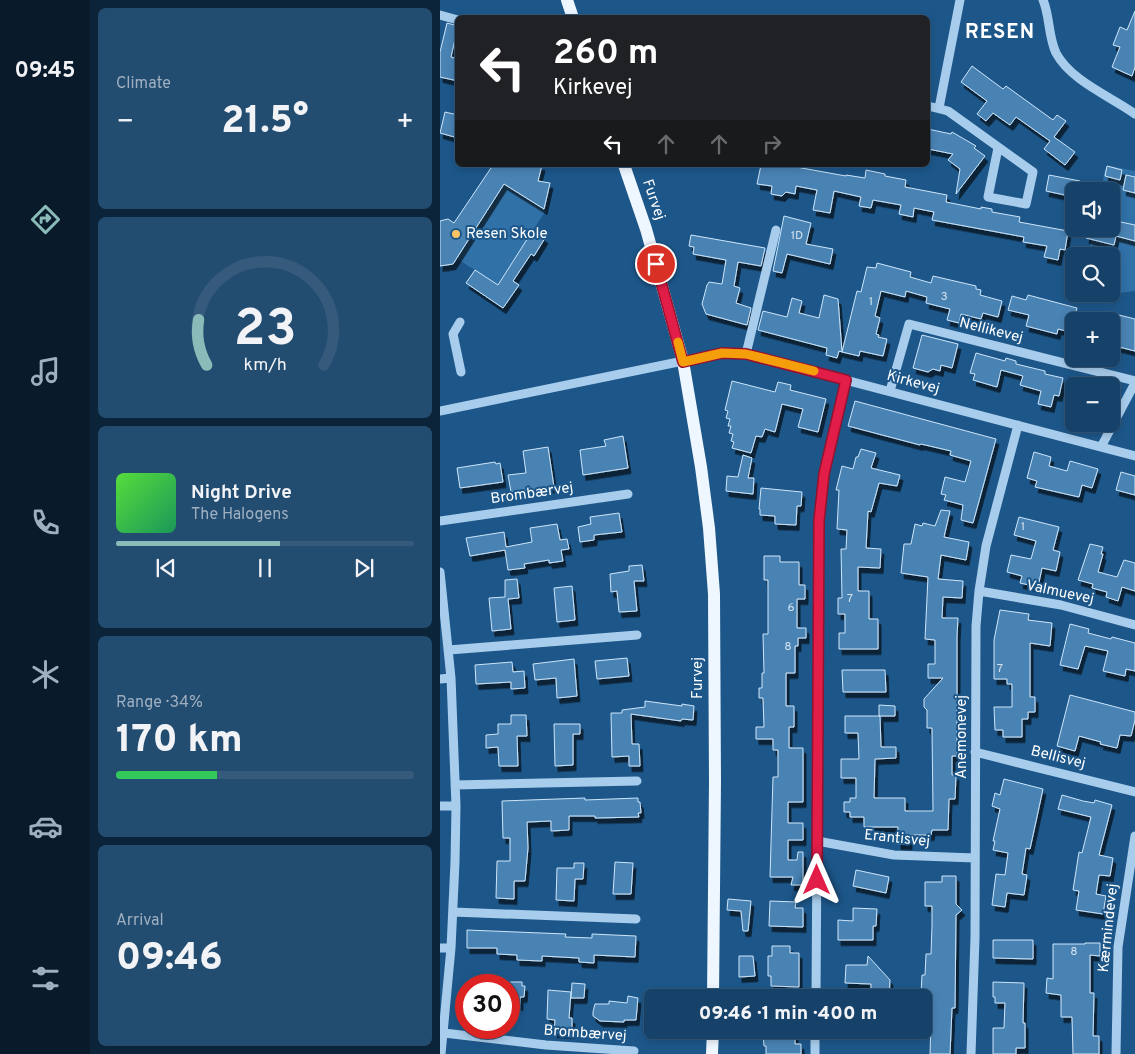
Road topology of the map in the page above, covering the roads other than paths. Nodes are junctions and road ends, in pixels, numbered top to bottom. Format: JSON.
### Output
{"nodes":[{"id":1,"x":567,"y":0,"type":"edge"},
{"id":2,"x":960,"y":0,"type":"edge"},
{"id":3,"x":1043,"y":0,"type":"edge"},
{"id":4,"x":572,"y":15,"type":"edge"},
{"id":5,"x":440,"y":16,"type":"edge"},
{"id":6,"x":455,"y":19,"type":"edge"},
{"id":7,"x":930,"y":106,"type":"edge"},
{"id":8,"x":939,"y":108,"type":"junction"},
{"id":9,"x":1135,"y":114,"type":"edge"},
{"id":10,"x":998,"y":148,"type":"junction"},
{"id":11,"x":625,"y":167,"type":"edge"},
{"id":12,"x":776,"y":230,"type":"dead end"},
{"id":13,"x":460,"y":322,"type":"dead end"},
{"id":14,"x":746,"y":354,"type":"junction"},
{"id":15,"x":683,"y":362,"type":"junction"},
{"id":16,"x":461,"y":372,"type":"dead end"},
{"id":17,"x":846,"y":380,"type":"junction"},
{"id":18,"x":1135,"y":382,"type":"edge"},
{"id":19,"x":890,"y":391,"type":"junction"},
{"id":20,"x":440,"y":411,"type":"edge"},
{"id":21,"x":1018,"y":425,"type":"junction"},
{"id":22,"x":1101,"y":447,"type":"junction"},
{"id":23,"x":1135,"y":456,"type":"edge"},
{"id":24,"x":628,"y":494,"type":"dead end"},
{"id":25,"x":440,"y":521,"type":"edge"},
{"id":26,"x":440,"y":572,"type":"edge"},
{"id":27,"x":979,"y":592,"type":"junction"},
{"id":28,"x":1135,"y":624,"type":"edge"},
{"id":29,"x":637,"y":635,"type":"dead end"},
{"id":30,"x":449,"y":650,"type":"junction"},
{"id":31,"x":451,"y":678,"type":"junction"},
{"id":32,"x":440,"y":679,"type":"edge"},
{"id":33,"x":975,"y":752,"type":"junction"},
{"id":34,"x":637,"y":781,"type":"dead end"},
{"id":35,"x":455,"y":785,"type":"junction"},
{"id":36,"x":1135,"y":792,"type":"edge"},
{"id":37,"x":440,"y":806,"type":"edge"},
{"id":38,"x":456,"y":806,"type":"junction"},
{"id":39,"x":1135,"y":836,"type":"edge"},
{"id":40,"x":817,"y":841,"type":"junction"},
{"id":41,"x":975,"y":858,"type":"junction"},
{"id":42,"x":453,"y":912,"type":"junction"},
{"id":43,"x":636,"y":919,"type":"dead end"},
{"id":44,"x":440,"y":948,"type":"edge"},
{"id":45,"x":451,"y":948,"type":"junction"},
{"id":46,"x":713,"y":989,"type":"edge"},
{"id":47,"x":816,"y":989,"type":"edge"},
{"id":48,"x":444,"y":1033,"type":"junction"},
{"id":49,"x":712,"y":1039,"type":"edge"},
{"id":50,"x":815,"y":1039,"type":"edge"},
{"id":51,"x":634,"y":1052,"type":"dead end"},
{"id":52,"x":441,"y":1054,"type":"edge"},
{"id":53,"x":712,"y":1054,"type":"edge"},
{"id":54,"x":815,"y":1054,"type":"edge"},
{"id":55,"x":972,"y":1054,"type":"edge"},
{"id":56,"x":1116,"y":1054,"type":"edge"}],
"edges":[{"from":1,"to":4,"type":"main road"},
{"from":2,"to":8,"type":"street"},
{"from":3,"to":9,"type":"street"},
{"from":5,"to":6,"type":"street"},
{"from":7,"to":8,"type":"street"},
{"from":8,"to":10,"type":"street"},
{"from":10,"to":10,"type":"street"},
{"from":11,"to":15,"type":"main road","name":"Furvej"},
{"from":12,"to":14,"type":"street"},
{"from":13,"to":16,"type":"street"},
{"from":14,"to":15,"type":"street","name":"Kirkevej"},
{"from":14,"to":17,"type":"street","name":"Kirkevej"},
{"from":15,"to":20,"type":"street"},
{"from":15,"to":46,"type":"main road","name":"Furvej"},
{"from":17,"to":19,"type":"street","name":"Kirkevej"},
{"from":17,"to":40,"type":"street"},
{"from":18,"to":19,"type":"street","name":"Nellikevej"},
{"from":18,"to":22,"type":"street"},
{"from":19,"to":21,"type":"street","name":"Kirkevej"},
{"from":21,"to":22,"type":"street","name":"Kirkevej"},
{"from":21,"to":27,"type":"street","name":"Anemonevej"},
{"from":22,"to":23,"type":"street","name":"Kirkevej"},
{"from":24,"to":25,"type":"street","name":"Brombærvej"},
{"from":26,"to":30,"type":"street"},
{"from":27,"to":28,"type":"street","name":"Valmuevej"},
{"from":27,"to":33,"type":"street","name":"Anemonevej"},
{"from":29,"to":30,"type":"street"},
{"from":30,"to":31,"type":"street"},
{"from":31,"to":32,"type":"street"},
{"from":31,"to":35,"type":"street"},
{"from":33,"to":36,"type":"street","name":"Bellisvej"},
{"from":33,"to":41,"type":"street","name":"Anemonevej"},
{"from":34,"to":35,"type":"street"},
{"from":35,"to":38,"type":"street"},
{"from":37,"to":38,"type":"street"},
{"from":38,"to":42,"type":"street"},
{"from":39,"to":56,"type":"street","name":"Kærmindevej"},
{"from":40,"to":41,"type":"street","name":"Erantisvej"},
{"from":40,"to":47,"type":"street"},
{"from":41,"to":55,"type":"street","name":"Anemonevej"},
{"from":42,"to":43,"type":"street"},
{"from":42,"to":45,"type":"street"},
{"from":44,"to":45,"type":"street"},
{"from":45,"to":48,"type":"street"},
{"from":48,"to":51,"type":"street","name":"Brombærvej"},
{"from":48,"to":52,"type":"street"},
{"from":49,"to":53,"type":"main road"},
{"from":50,"to":54,"type":"street"}]}
